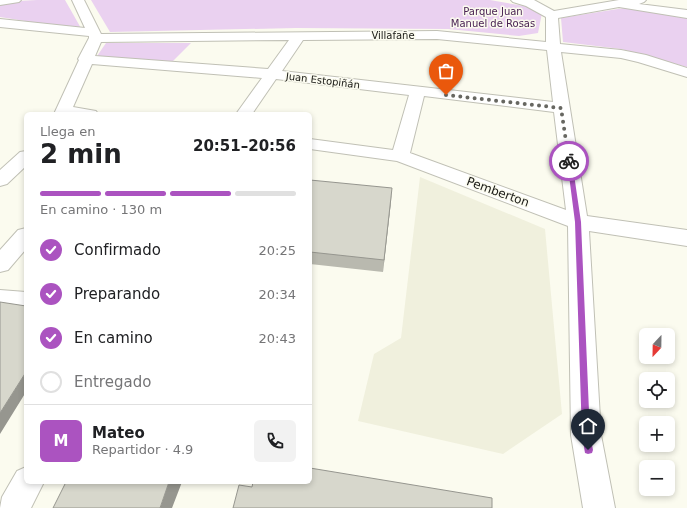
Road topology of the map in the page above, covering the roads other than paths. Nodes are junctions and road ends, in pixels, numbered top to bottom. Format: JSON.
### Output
{"nodes":[{"id":1,"x":15,"y":0,"type":"edge"},
{"id":2,"x":78,"y":0,"type":"edge"},
{"id":3,"x":517,"y":0,"type":"edge"},
{"id":4,"x":640,"y":0,"type":"edge"},
{"id":5,"x":0,"y":1,"type":"edge"},
{"id":6,"x":609,"y":3,"type":"edge"},
{"id":7,"x":687,"y":14,"type":"edge"},
{"id":8,"x":552,"y":15,"type":"junction"},
{"id":9,"x":0,"y":23,"type":"edge"},
{"id":10,"x":95,"y":35,"type":"junction"},
{"id":11,"x":300,"y":35,"type":"junction"},
{"id":12,"x":552,"y":46,"type":"junction"},
{"id":13,"x":85,"y":59,"type":"junction"},
{"id":14,"x":687,"y":73,"type":"edge"},
{"id":15,"x":272,"y":74,"type":"junction"},
{"id":16,"x":417,"y":92,"type":"junction"},
{"id":17,"x":561,"y":108,"type":"junction"},
{"id":18,"x":62,"y":112,"type":"edge"},
{"id":19,"x":245,"y":112,"type":"edge"},
{"id":20,"x":312,"y":144,"type":"edge"},
{"id":21,"x":400,"y":156,"type":"junction"},
{"id":22,"x":24,"y":158,"type":"edge"},
{"id":23,"x":0,"y":180,"type":"edge"},
{"id":24,"x":578,"y":222,"type":"junction"},
{"id":25,"x":24,"y":237,"type":"edge"},
{"id":26,"x":687,"y":238,"type":"edge"},
{"id":27,"x":0,"y":264,"type":"edge"},
{"id":28,"x":0,"y":299,"type":"edge"},
{"id":29,"x":24,"y":302,"type":"edge"},
{"id":30,"x":27,"y":484,"type":"edge"},
{"id":31,"x":13,"y":508,"type":"edge"},
{"id":32,"x":599,"y":508,"type":"edge"}],
"edges":[{"from":1,"to":5,"type":"street"},
{"from":2,"to":10,"type":"street"},
{"from":3,"to":8,"type":"street"},
{"from":4,"to":6,"type":"street"},
{"from":6,"to":7,"type":"street"},
{"from":6,"to":8,"type":"street"},
{"from":8,"to":12,"type":"street"},
{"from":9,"to":10,"type":"street","name":"Villafañe"},
{"from":10,"to":11,"type":"street","name":"Villafañe"},
{"from":10,"to":13,"type":"street"},
{"from":11,"to":12,"type":"street","name":"Villafañe"},
{"from":11,"to":15,"type":"street"},
{"from":12,"to":14,"type":"street","name":"Villafañe"},
{"from":12,"to":17,"type":"street"},
{"from":13,"to":15,"type":"street","name":"Juan Estopiñán"},
{"from":13,"to":18,"type":"street"},
{"from":15,"to":16,"type":"street","name":"Juan Estopiñán"},
{"from":15,"to":19,"type":"street"},
{"from":16,"to":17,"type":"street","name":"Juan Estopiñán"},
{"from":16,"to":21,"type":"street"},
{"from":17,"to":24,"type":"street"},
{"from":20,"to":21,"type":"street","name":"Pemberton"},
{"from":21,"to":24,"type":"street","name":"Pemberton"},
{"from":22,"to":23,"type":"street"},
{"from":24,"to":26,"type":"street","name":"Pemberton"},
{"from":24,"to":32,"type":"street"},
{"from":25,"to":27,"type":"street"},
{"from":28,"to":29,"type":"street"},
{"from":30,"to":31,"type":"street"}]}
